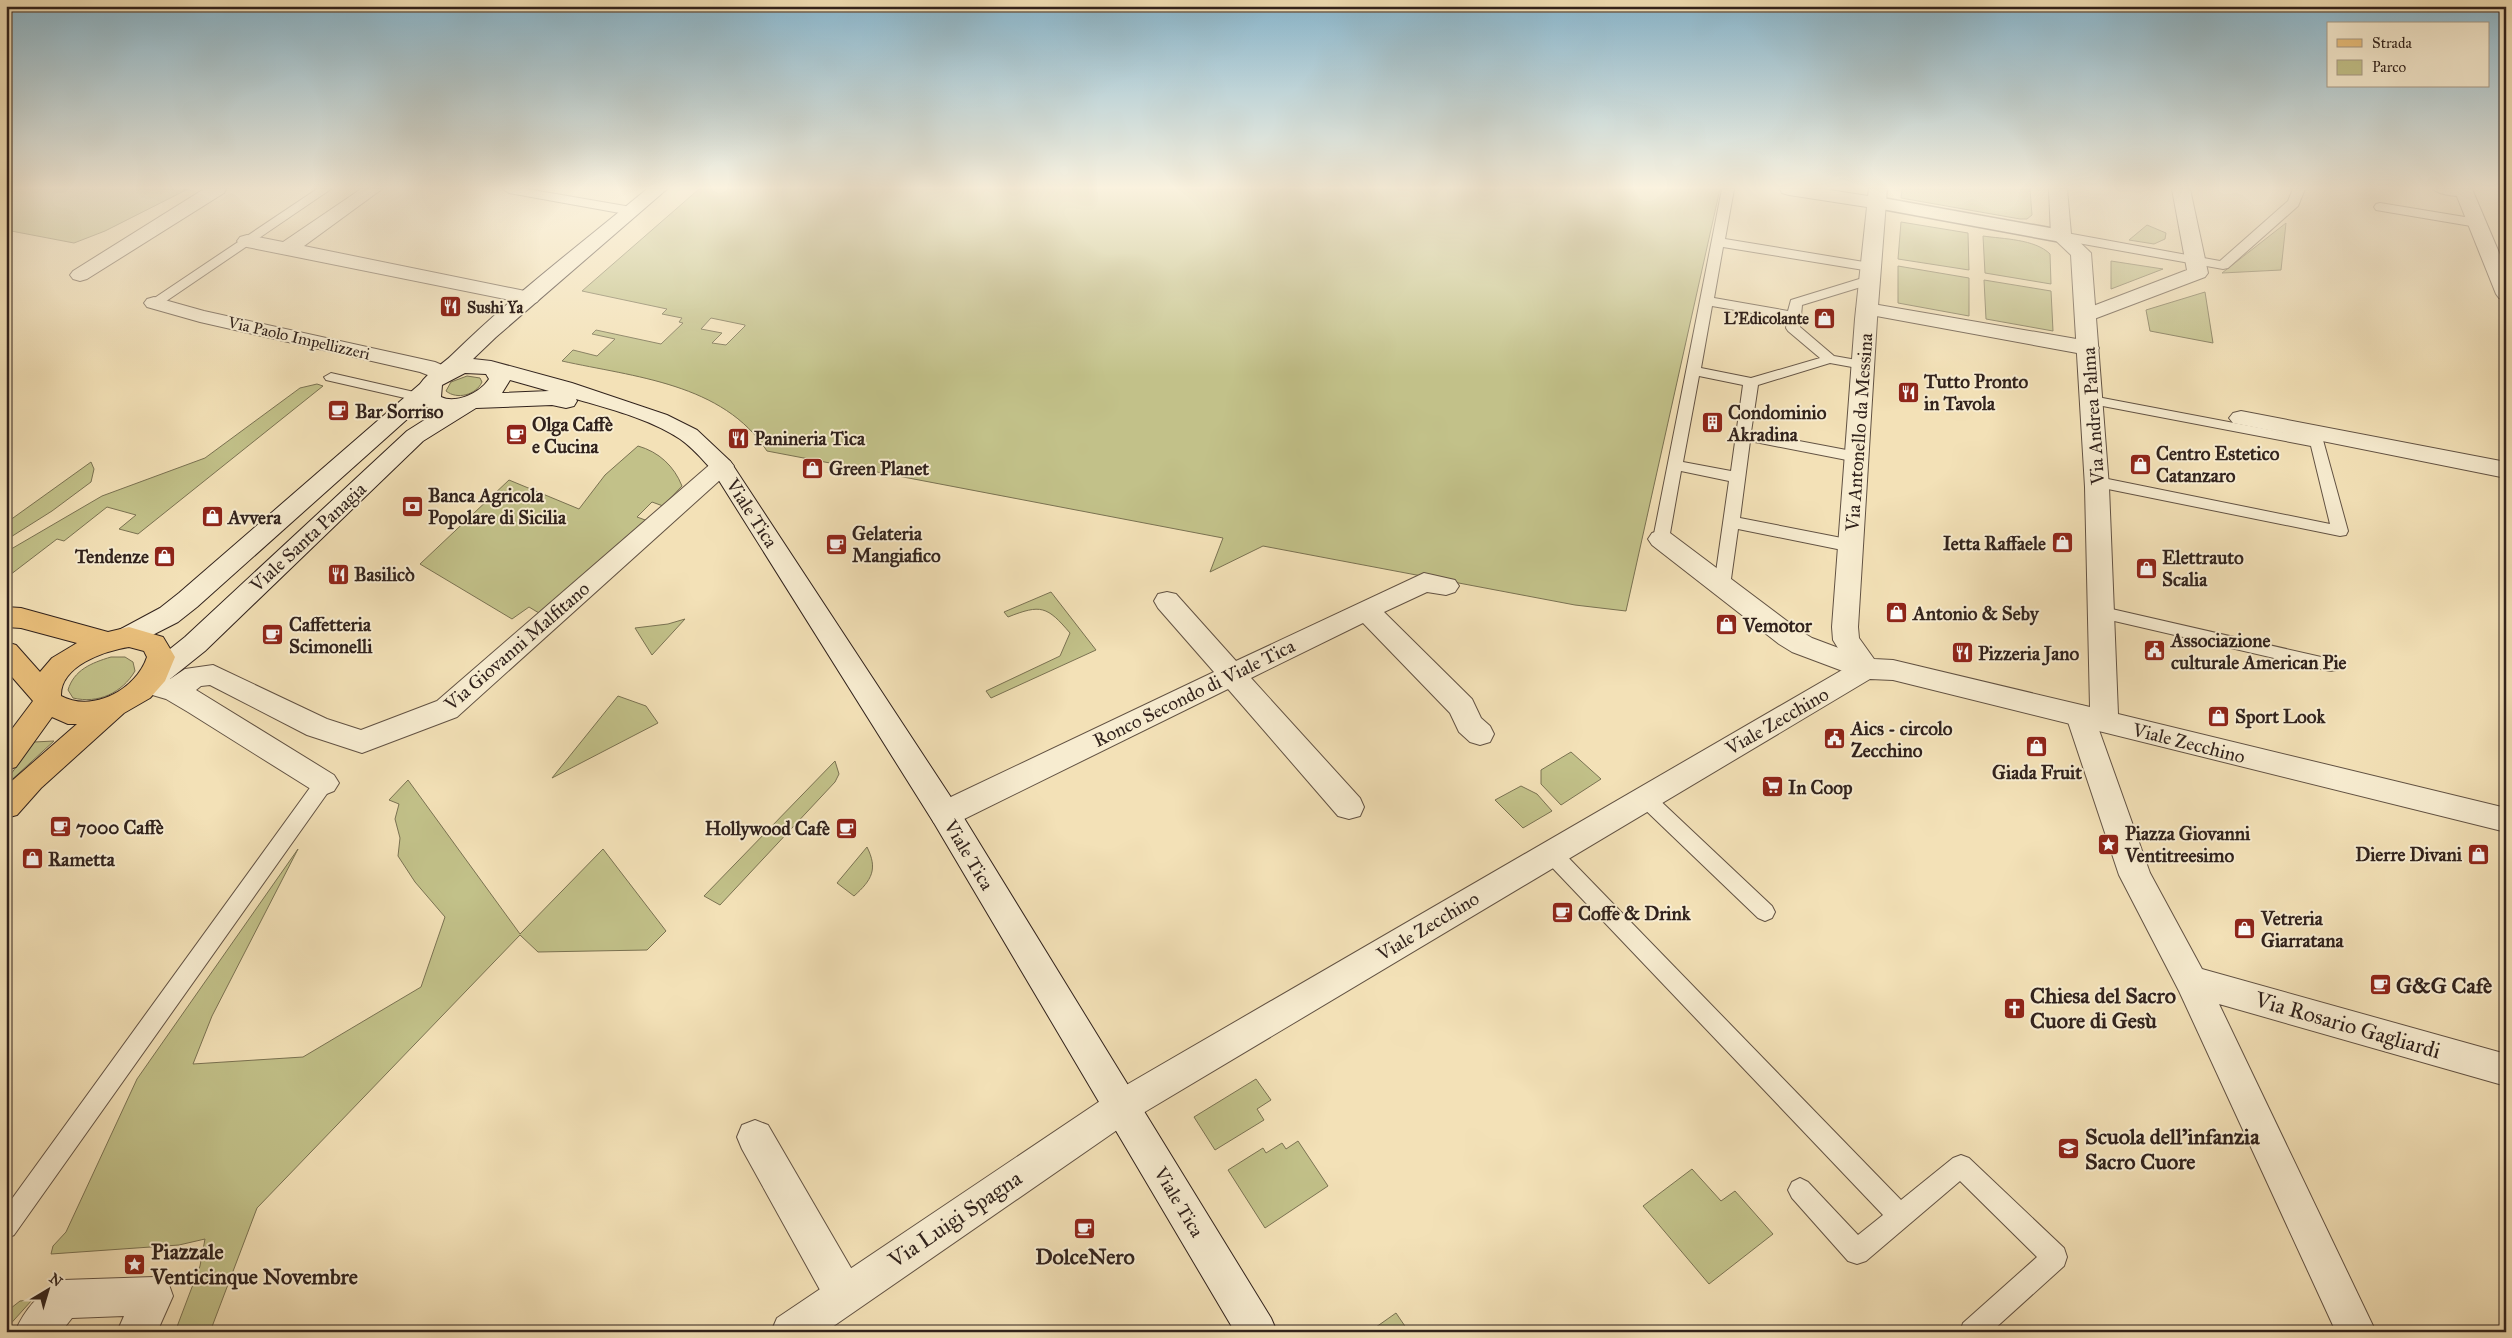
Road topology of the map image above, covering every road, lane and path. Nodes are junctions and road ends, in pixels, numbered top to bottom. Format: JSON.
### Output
{"nodes":[{"id":1,"x":118,"y":251,"type":"edge"},
{"id":2,"x":231,"y":251,"type":"edge"},
{"id":3,"x":299,"y":251,"type":"edge"},
{"id":4,"x":584,"y":251,"type":"edge"},
{"id":5,"x":603,"y":251,"type":"edge"},
{"id":6,"x":1716,"y":251,"type":"edge"},
{"id":7,"x":1763,"y":251,"type":"edge"},
{"id":8,"x":1872,"y":251,"type":"edge"},
{"id":9,"x":2079,"y":251,"type":"edge"},
{"id":10,"x":2147,"y":251,"type":"edge"},
{"id":11,"x":2193,"y":251,"type":"edge"},
{"id":12,"x":2240,"y":251,"type":"edge"},
{"id":13,"x":2489,"y":251,"type":"edge"},
{"id":14,"x":2195,"y":260,"type":"junction"},
{"id":15,"x":1870,"y":274,"type":"junction"},
{"id":16,"x":80,"y":275,"type":"dead end"},
{"id":17,"x":2506,"y":294,"type":"edge"},
{"id":18,"x":530,"y":298,"type":"junction"},
{"id":19,"x":1707,"y":301,"type":"junction"},
{"id":20,"x":154,"y":303,"type":"joint"},
{"id":21,"x":1867,"y":309,"type":"junction"},
{"id":22,"x":2087,"y":315,"type":"junction"},
{"id":23,"x":1794,"y":316,"type":"junction"},
{"id":24,"x":2088,"y":348,"type":"junction"},
{"id":25,"x":1830,"y":359,"type":"junction"},
{"id":26,"x":1863,"y":365,"type":"junction"},
{"id":27,"x":494,"y":369,"type":"junction"},
{"id":28,"x":1693,"y":371,"type":"junction"},
{"id":29,"x":331,"y":377,"type":"dead end"},
{"id":30,"x":1751,"y":382,"type":"junction"},
{"id":31,"x":435,"y":383,"type":"junction"},
{"id":32,"x":2092,"y":400,"type":"junction"},
{"id":33,"x":471,"y":403,"type":"junction"},
{"id":34,"x":644,"y":415,"type":"junction"},
{"id":35,"x":2241,"y":418,"type":"dead end"},
{"id":36,"x":1744,"y":435,"type":"junction"},
{"id":37,"x":1857,"y":457,"type":"junction"},
{"id":38,"x":1675,"y":465,"type":"junction"},
{"id":39,"x":722,"y":466,"type":"junction"},
{"id":40,"x":2506,"y":470,"type":"edge"},
{"id":41,"x":1738,"y":478,"type":"junction"},
{"id":42,"x":2098,"y":482,"type":"junction"},
{"id":43,"x":1731,"y":522,"type":"junction"},
{"id":44,"x":1661,"y":539,"type":"joint"},
{"id":45,"x":1852,"y":546,"type":"junction"},
{"id":46,"x":1446,"y":586,"type":"dead end"},
{"id":47,"x":1722,"y":586,"type":"junction"},
{"id":48,"x":1167,"y":601,"type":"dead end"},
{"id":49,"x":1366,"y":610,"type":"junction"},
{"id":50,"x":2102,"y":613,"type":"junction"},
{"id":51,"x":6,"y":617,"type":"edge"},
{"id":52,"x":118,"y":639,"type":"junction"},
{"id":53,"x":6,"y":652,"type":"edge"},
{"id":54,"x":2330,"y":665,"type":"dead end"},
{"id":55,"x":1866,"y":669,"type":"junction"},
{"id":56,"x":1232,"y":674,"type":"junction"},
{"id":57,"x":158,"y":684,"type":"junction"},
{"id":58,"x":46,"y":699,"type":"junction"},
{"id":59,"x":120,"y":703,"type":"junction"},
{"id":60,"x":2092,"y":719,"type":"junction"},
{"id":61,"x":1480,"y":734,"type":"dead end"},
{"id":62,"x":6,"y":759,"type":"edge"},
{"id":63,"x":324,"y":783,"type":"joint"},
{"id":64,"x":1645,"y":798,"type":"junction"},
{"id":65,"x":6,"y":806,"type":"edge"},
{"id":66,"x":1349,"y":807,"type":"dead end"},
{"id":67,"x":944,"y":814,"type":"junction"},
{"id":68,"x":2506,"y":820,"type":"edge"},
{"id":69,"x":1551,"y":853,"type":"junction"},
{"id":70,"x":1765,"y":912,"type":"dead end"},
{"id":71,"x":2191,"y":981,"type":"junction"},
{"id":72,"x":2506,"y":1070,"type":"edge"},
{"id":73,"x":1121,"y":1107,"type":"junction"},
{"id":74,"x":755,"y":1137,"type":"dead end"},
{"id":75,"x":1800,"y":1190,"type":"dead end"},
{"id":76,"x":1900,"y":1216,"type":"junction"},
{"id":77,"x":6,"y":1227,"type":"edge"},
{"id":78,"x":844,"y":1294,"type":"junction"},
{"id":79,"x":35,"y":1332,"type":"edge"},
{"id":80,"x":137,"y":1332,"type":"edge"},
{"id":81,"x":791,"y":1332,"type":"edge"},
{"id":82,"x":1257,"y":1332,"type":"edge"},
{"id":83,"x":1972,"y":1332,"type":"edge"},
{"id":84,"x":2356,"y":1332,"type":"edge"}],
"edges":[{"from":1,"to":16,"type":"street"},
{"from":2,"to":20,"type":"lane"},
{"from":3,"to":18,"type":"street"},
{"from":4,"to":18,"type":"street","name":"Viale Santa Panagia"},
{"from":5,"to":27,"type":"street"},
{"from":6,"to":19,"type":"lane"},
{"from":7,"to":15,"type":"lane"},
{"from":8,"to":15,"type":"street","name":"Via Antonello da Messina"},
{"from":9,"to":22,"type":"street","name":"Via Andrea Palma"},
{"from":10,"to":14,"type":"lane"},
{"from":11,"to":14,"type":"street"},
{"from":12,"to":14,"type":"lane"},
{"from":13,"to":17,"type":"street"},
{"from":14,"to":22,"type":"street"},
{"from":15,"to":21,"type":"street","name":"Via Antonello da Messina"},
{"from":15,"to":23,"type":"lane"},
{"from":18,"to":31,"type":"street","name":"Viale Santa Panagia"},
{"from":19,"to":23,"type":"lane"},
{"from":19,"to":28,"type":"lane"},
{"from":20,"to":31,"type":"street","name":"Via Paolo Impellizzeri"},
{"from":21,"to":24,"type":"street"},
{"from":21,"to":26,"type":"street","name":"Via Antonello da Messina"},
{"from":22,"to":24,"type":"street","name":"Via Andrea Palma"},
{"from":23,"to":25,"type":"lane"},
{"from":24,"to":32,"type":"street","name":"Via Andrea Palma"},
{"from":25,"to":26,"type":"lane"},
{"from":25,"to":30,"type":"lane"},
{"from":26,"to":37,"type":"street","name":"Via Antonello da Messina"},
{"from":27,"to":31,"type":"street"},
{"from":27,"to":33,"type":"street","name":"Viale Santa Panagia"},
{"from":27,"to":34,"type":"street"},
{"from":28,"to":30,"type":"lane"},
{"from":28,"to":38,"type":"lane"},
{"from":29,"to":31,"type":"lane"},
{"from":30,"to":36,"type":"lane"},
{"from":31,"to":33,"type":"street"},
{"from":31,"to":52,"type":"street","name":"Viale Santa Panagia"},
{"from":32,"to":42,"type":"street","name":"Via Andrea Palma"},
{"from":32,"to":42,"type":"lane"},
{"from":33,"to":34,"type":"street"},
{"from":33,"to":57,"type":"street","name":"Viale Santa Panagia"},
{"from":34,"to":39,"type":"street","name":"Viale Tica"},
{"from":35,"to":40,"type":"street"},
{"from":36,"to":37,"type":"lane"},
{"from":36,"to":41,"type":"lane"},
{"from":37,"to":45,"type":"street","name":"Via Antonello da Messina"},
{"from":38,"to":41,"type":"lane"},
{"from":38,"to":44,"type":"lane"},
{"from":39,"to":57,"type":"street","name":"Via Giovanni Malfitano"},
{"from":39,"to":67,"type":"street","name":"Viale Tica"},
{"from":41,"to":43,"type":"lane"},
{"from":42,"to":50,"type":"street","name":"Via Andrea Palma"},
{"from":43,"to":45,"type":"lane"},
{"from":43,"to":47,"type":"lane"},
{"from":44,"to":47,"type":"street"},
{"from":45,"to":55,"type":"street","name":"Via Antonello da Messina"},
{"from":46,"to":49,"type":"street","name":"Ronco Secondo di Viale Tica"},
{"from":47,"to":55,"type":"street"},
{"from":48,"to":56,"type":"street"},
{"from":49,"to":56,"type":"street","name":"Ronco Secondo di Viale Tica"},
{"from":49,"to":61,"type":"street"},
{"from":50,"to":54,"type":"lane"},
{"from":50,"to":60,"type":"street","name":"Via Andrea Palma"},
{"from":51,"to":52,"type":"main road"},
{"from":52,"to":57,"type":"main road"},
{"from":52,"to":58,"type":"main road"},
{"from":53,"to":58,"type":"main road"},
{"from":55,"to":60,"type":"street","name":"Viale Zecchino"},
{"from":55,"to":64,"type":"street","name":"Viale Zecchino"},
{"from":56,"to":66,"type":"street"},
{"from":56,"to":67,"type":"street","name":"Ronco Secondo di Viale Tica"},
{"from":57,"to":59,"type":"main road"},
{"from":57,"to":63,"type":"street"},
{"from":58,"to":59,"type":"main road"},
{"from":58,"to":62,"type":"main road"},
{"from":59,"to":65,"type":"main road"},
{"from":60,"to":68,"type":"street","name":"Viale Zecchino"},
{"from":60,"to":71,"type":"street","name":"Via Andrea Palma"},
{"from":63,"to":77,"type":"lane"},
{"from":64,"to":69,"type":"street","name":"Viale Zecchino"},
{"from":64,"to":70,"type":"lane"},
{"from":67,"to":73,"type":"street","name":"Viale Tica"},
{"from":69,"to":73,"type":"street","name":"Viale Zecchino"},
{"from":69,"to":76,"type":"lane"},
{"from":71,"to":72,"type":"street","name":"Via Rosario Gagliardi"},
{"from":71,"to":84,"type":"street","name":"Via Andrea Palma"},
{"from":73,"to":78,"type":"street","name":"Via Luigi Spagna"},
{"from":73,"to":82,"type":"street","name":"Viale Tica"},
{"from":74,"to":78,"type":"street"},
{"from":75,"to":76,"type":"lane"},
{"from":76,"to":83,"type":"lane"},
{"from":78,"to":81,"type":"street","name":"Via Luigi Spagna"},
{"from":79,"to":80,"type":"street"}]}
